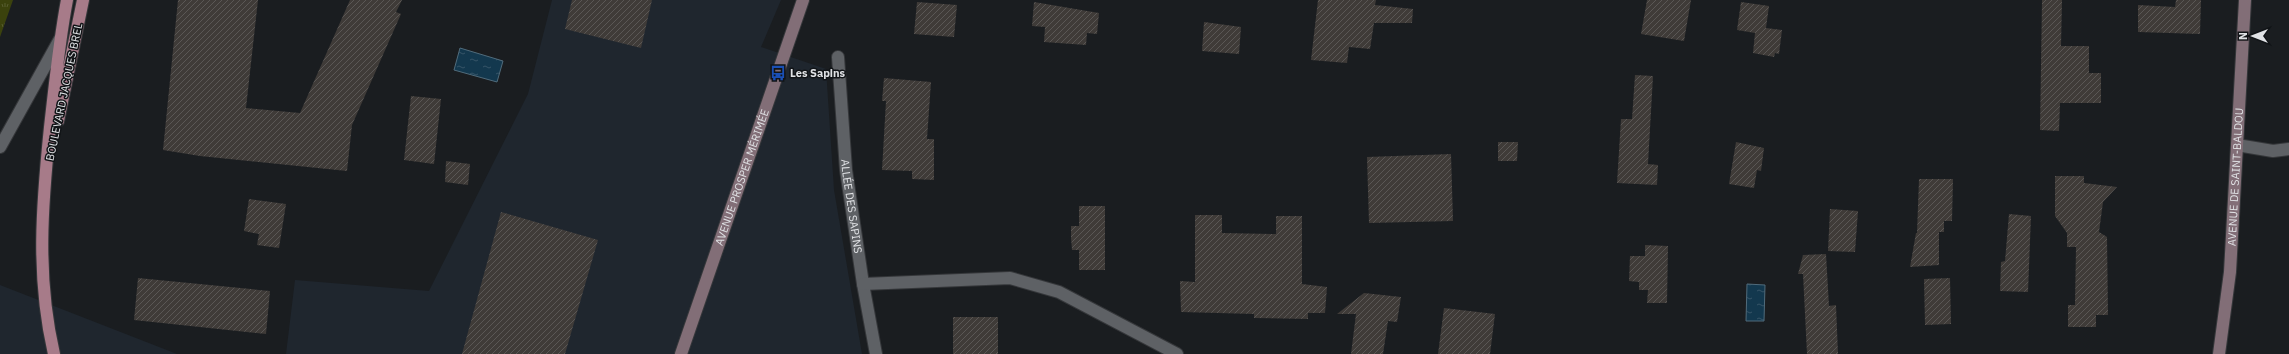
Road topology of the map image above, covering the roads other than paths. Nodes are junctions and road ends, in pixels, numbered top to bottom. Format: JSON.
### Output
{"nodes":[{"id":1,"x":67,"y":0,"type":"edge"},
{"id":2,"x":83,"y":0,"type":"edge"},
{"id":3,"x":803,"y":0,"type":"edge"},
{"id":4,"x":2245,"y":0,"type":"edge"},
{"id":5,"x":60,"y":39,"type":"junction"},
{"id":6,"x":838,"y":57,"type":"dead end"},
{"id":7,"x":2237,"y":145,"type":"junction"},
{"id":8,"x":0,"y":147,"type":"edge"},
{"id":9,"x":2289,"y":149,"type":"edge"},
{"id":10,"x":44,"y":184,"type":"junction"},
{"id":11,"x":863,"y":284,"type":"junction"},
{"id":12,"x":54,"y":354,"type":"edge"},
{"id":13,"x":682,"y":354,"type":"edge"},
{"id":14,"x":876,"y":354,"type":"edge"},
{"id":15,"x":1177,"y":354,"type":"edge"},
{"id":16,"x":2219,"y":354,"type":"edge"}],
"edges":[{"from":1,"to":5,"type":"main road","name":"BOULEVARD JACQUES BREL"},
{"from":2,"to":10,"type":"main road","name":"BOULEVARD JACQUES BREL"},
{"from":3,"to":13,"type":"main road","name":"AVENUE PROSPER MÉRIMÉE"},
{"from":4,"to":7,"type":"main road","name":"AVENUE DE SAINT-BALDOU"},
{"from":5,"to":8,"type":"street"},
{"from":5,"to":10,"type":"main road","name":"BOULEVARD JACQUES BREL"},
{"from":6,"to":11,"type":"street","name":"ALLÉE DES SAPINS"},
{"from":7,"to":9,"type":"street"},
{"from":7,"to":16,"type":"main road","name":"AVENUE DE SAINT-BALDOU"},
{"from":10,"to":12,"type":"main road","name":"BOULEVARD JACQUES BREL"},
{"from":11,"to":14,"type":"street","name":"ALLÉE DES SAPINS"},
{"from":11,"to":15,"type":"street"}]}
